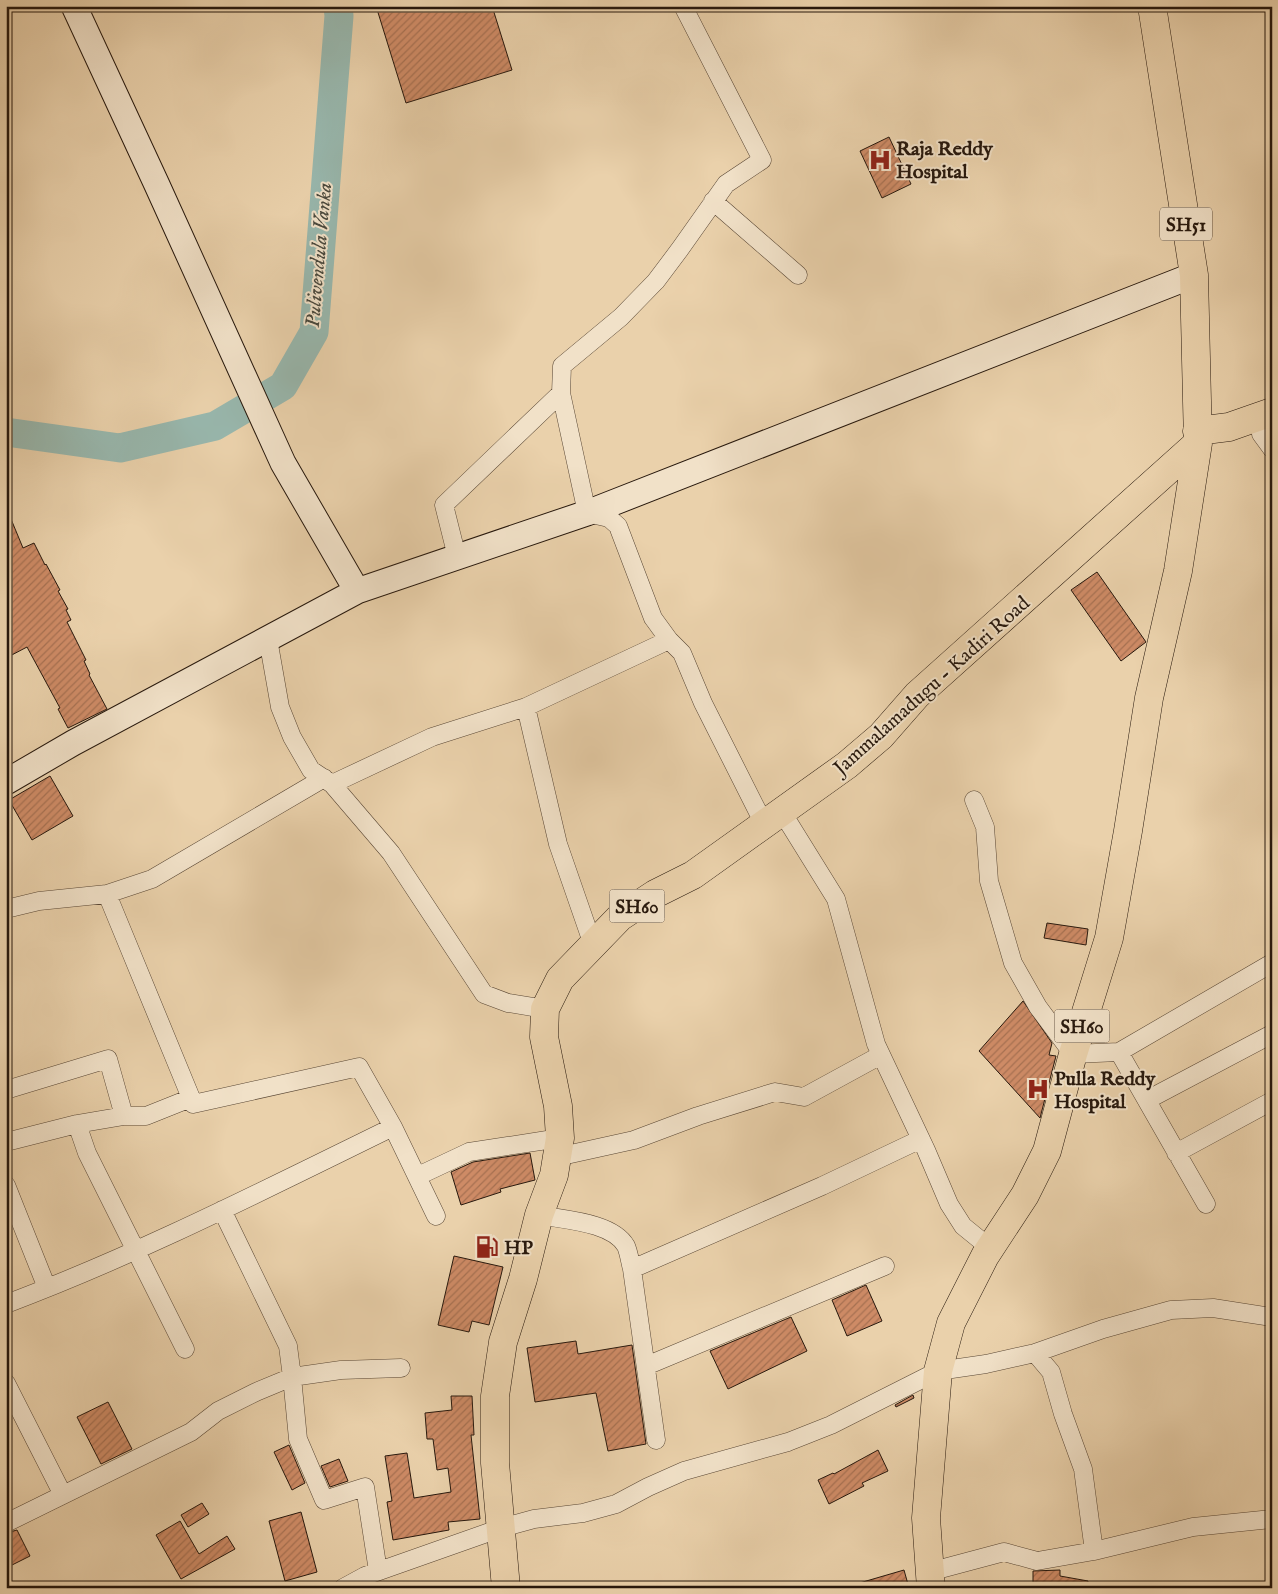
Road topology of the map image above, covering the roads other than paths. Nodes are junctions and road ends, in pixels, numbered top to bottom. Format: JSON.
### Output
{"nodes":[{"id":1,"x":74,"y":6,"type":"edge"},
{"id":2,"x":683,"y":6,"type":"edge"},
{"id":3,"x":1152,"y":6,"type":"edge"},
{"id":4,"x":712,"y":201,"type":"junction"},
{"id":5,"x":798,"y":275,"type":"dead end"},
{"id":6,"x":1194,"y":275,"type":"junction"},
{"id":7,"x":561,"y":393,"type":"junction"},
{"id":8,"x":1269,"y":431,"type":"edge"},
{"id":9,"x":1198,"y":437,"type":"junction"},
{"id":10,"x":587,"y":513,"type":"junction"},
{"id":11,"x":457,"y":557,"type":"junction"},
{"id":12,"x":357,"y":591,"type":"junction"},
{"id":13,"x":268,"y":639,"type":"junction"},
{"id":14,"x":669,"y":640,"type":"junction"},
{"id":15,"x":526,"y":707,"type":"junction"},
{"id":16,"x":328,"y":781,"type":"junction"},
{"id":17,"x":6,"y":782,"type":"edge"},
{"id":18,"x":974,"y":800,"type":"dead end"},
{"id":19,"x":773,"y":818,"type":"junction"},
{"id":20,"x":107,"y":894,"type":"junction"},
{"id":21,"x":6,"y":909,"type":"edge"},
{"id":22,"x":593,"y":945,"type":"junction"},
{"id":23,"x":1272,"y":963,"type":"edge"},
{"id":24,"x":545,"y":1009,"type":"junction"},
{"id":25,"x":1272,"y":1034,"type":"edge"},
{"id":26,"x":1120,"y":1052,"type":"junction"},
{"id":27,"x":1073,"y":1054,"type":"junction"},
{"id":28,"x":881,"y":1055,"type":"junction"},
{"id":29,"x":6,"y":1090,"type":"edge"},
{"id":30,"x":191,"y":1098,"type":"junction"},
{"id":31,"x":1147,"y":1100,"type":"junction"},
{"id":32,"x":1272,"y":1101,"type":"edge"},
{"id":33,"x":124,"y":1116,"type":"junction"},
{"id":34,"x":78,"y":1124,"type":"junction"},
{"id":35,"x":393,"y":1127,"type":"junction"},
{"id":36,"x":921,"y":1139,"type":"junction"},
{"id":37,"x":6,"y":1142,"type":"edge"},
{"id":38,"x":559,"y":1147,"type":"junction"},
{"id":39,"x":1176,"y":1153,"type":"junction"},
{"id":40,"x":418,"y":1176,"type":"junction"},
{"id":41,"x":6,"y":1185,"type":"edge"},
{"id":42,"x":1206,"y":1204,"type":"dead end"},
{"id":43,"x":222,"y":1210,"type":"junction"},
{"id":44,"x":539,"y":1215,"type":"junction"},
{"id":45,"x":436,"y":1216,"type":"dead end"},
{"id":46,"x":990,"y":1248,"type":"junction"},
{"id":47,"x":136,"y":1250,"type":"junction"},
{"id":48,"x":885,"y":1266,"type":"dead end"},
{"id":49,"x":632,"y":1269,"type":"junction"},
{"id":50,"x":47,"y":1288,"type":"junction"},
{"id":51,"x":6,"y":1304,"type":"edge"},
{"id":52,"x":1272,"y":1317,"type":"edge"},
{"id":53,"x":185,"y":1349,"type":"dead end"},
{"id":54,"x":1035,"y":1353,"type":"junction"},
{"id":55,"x":646,"y":1366,"type":"junction"},
{"id":56,"x":400,"y":1368,"type":"dead end"},
{"id":57,"x":938,"y":1371,"type":"junction"},
{"id":58,"x":292,"y":1377,"type":"junction"},
{"id":59,"x":6,"y":1383,"type":"edge"},
{"id":60,"x":656,"y":1440,"type":"dead end"},
{"id":61,"x":63,"y":1495,"type":"junction"},
{"id":62,"x":1272,"y":1518,"type":"edge"},
{"id":63,"x":6,"y":1523,"type":"edge"},
{"id":64,"x":501,"y":1528,"type":"junction"},
{"id":65,"x":1094,"y":1551,"type":"junction"},
{"id":66,"x":378,"y":1571,"type":"junction"},
{"id":67,"x":930,"y":1580,"type":"edge"},
{"id":68,"x":343,"y":1588,"type":"edge"},
{"id":69,"x":506,"y":1588,"type":"edge"}],
"edges":[{"from":1,"to":12,"type":"main road"},
{"from":2,"to":4,"type":"street"},
{"from":3,"to":6,"type":"main road","number":"SH51"},
{"from":4,"to":5,"type":"street"},
{"from":4,"to":7,"type":"street"},
{"from":6,"to":9,"type":"main road","number":"SH51"},
{"from":6,"to":10,"type":"main road"},
{"from":7,"to":10,"type":"street"},
{"from":7,"to":11,"type":"street"},
{"from":8,"to":9,"type":"main road"},
{"from":9,"to":19,"type":"main road","name":"Jammalamadugu - Kadiri Road","number":"SH60"},
{"from":9,"to":27,"type":"main road","number":"SH60"},
{"from":10,"to":11,"type":"main road"},
{"from":10,"to":14,"type":"street"},
{"from":11,"to":12,"type":"main road"},
{"from":12,"to":13,"type":"main road"},
{"from":13,"to":16,"type":"street"},
{"from":13,"to":17,"type":"main road"},
{"from":14,"to":15,"type":"street"},
{"from":14,"to":19,"type":"street"},
{"from":15,"to":16,"type":"street"},
{"from":15,"to":22,"type":"street"},
{"from":16,"to":20,"type":"street"},
{"from":16,"to":24,"type":"street"},
{"from":18,"to":27,"type":"street"},
{"from":19,"to":22,"type":"main road","name":"Jammalamadugu - Kadiri Road","number":"SH60"},
{"from":19,"to":28,"type":"street"},
{"from":20,"to":21,"type":"street"},
{"from":20,"to":30,"type":"street"},
{"from":22,"to":24,"type":"main road","name":"Jammalamadugu - Kadiri Road","number":"SH60"},
{"from":23,"to":26,"type":"street"},
{"from":24,"to":38,"type":"main road","name":"Jammalamadugu - Kadiri Road","number":"SH60"},
{"from":25,"to":31,"type":"street"},
{"from":26,"to":27,"type":"street"},
{"from":26,"to":31,"type":"street"},
{"from":27,"to":46,"type":"main road","number":"SH60"},
{"from":28,"to":36,"type":"street"},
{"from":28,"to":38,"type":"street"},
{"from":29,"to":33,"type":"street"},
{"from":30,"to":33,"type":"street"},
{"from":30,"to":35,"type":"street"},
{"from":31,"to":39,"type":"street"},
{"from":32,"to":39,"type":"street"},
{"from":33,"to":34,"type":"street"},
{"from":34,"to":37,"type":"street"},
{"from":34,"to":47,"type":"street"},
{"from":35,"to":40,"type":"street"},
{"from":35,"to":43,"type":"street"},
{"from":36,"to":46,"type":"street"},
{"from":36,"to":49,"type":"street"},
{"from":38,"to":40,"type":"street"},
{"from":38,"to":44,"type":"main road","name":"Jammalamadugu - Kadiri Road","number":"SH60"},
{"from":39,"to":42,"type":"street"},
{"from":40,"to":45,"type":"street"},
{"from":41,"to":50,"type":"street"},
{"from":43,"to":47,"type":"street"},
{"from":43,"to":58,"type":"street"},
{"from":44,"to":49,"type":"street"},
{"from":44,"to":64,"type":"main road","name":"Jammalamadugu - Kadiri Road","number":"SH60"},
{"from":46,"to":57,"type":"main road","number":"SH60"},
{"from":47,"to":50,"type":"street"},
{"from":47,"to":53,"type":"street"},
{"from":48,"to":55,"type":"street"},
{"from":49,"to":55,"type":"street"},
{"from":50,"to":51,"type":"street"},
{"from":52,"to":54,"type":"street"},
{"from":54,"to":57,"type":"street"},
{"from":54,"to":65,"type":"street"},
{"from":55,"to":60,"type":"street"},
{"from":56,"to":58,"type":"street"},
{"from":57,"to":64,"type":"street"},
{"from":57,"to":67,"type":"main road","number":"SH60"},
{"from":58,"to":61,"type":"street"},
{"from":58,"to":66,"type":"street"},
{"from":59,"to":61,"type":"street"},
{"from":61,"to":63,"type":"street"},
{"from":62,"to":65,"type":"street"},
{"from":64,"to":66,"type":"street"},
{"from":64,"to":69,"type":"main road","name":"Jammalamadugu - Kadiri Road","number":"SH60"},
{"from":65,"to":67,"type":"street"},
{"from":66,"to":68,"type":"street"}]}
